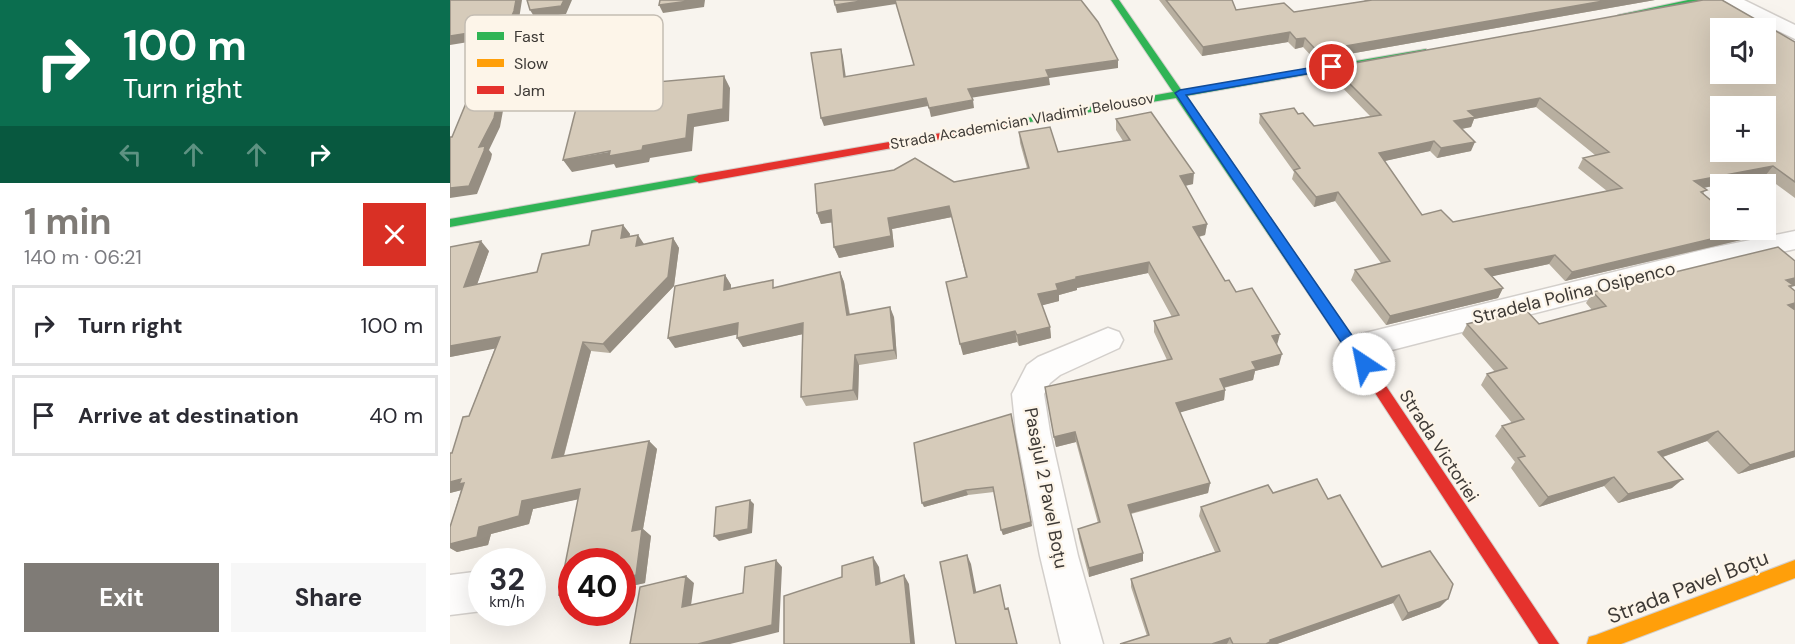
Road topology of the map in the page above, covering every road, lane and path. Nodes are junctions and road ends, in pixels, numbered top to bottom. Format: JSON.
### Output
{"nodes":[{"id":1,"x":1115,"y":0,"type":"edge"},
{"id":2,"x":1701,"y":0,"type":"edge"},
{"id":3,"x":1730,"y":0,"type":"edge"},
{"id":4,"x":1795,"y":17,"type":"edge"},
{"id":5,"x":1608,"y":18,"type":"edge"},
{"id":6,"x":1767,"y":18,"type":"edge"},
{"id":7,"x":1776,"y":20,"type":"edge"},
{"id":8,"x":1776,"y":23,"type":"edge"},
{"id":9,"x":1795,"y":33,"type":"edge"},
{"id":10,"x":1434,"y":49,"type":"edge"},
{"id":11,"x":1180,"y":93,"type":"junction"},
{"id":12,"x":450,"y":223,"type":"edge"},
{"id":13,"x":1795,"y":240,"type":"edge"},
{"id":14,"x":1108,"y":340,"type":"dead end"},
{"id":15,"x":1353,"y":348,"type":"junction"},
{"id":16,"x":1792,"y":574,"type":"edge"},
{"id":17,"x":468,"y":593,"type":"edge"},
{"id":18,"x":450,"y":595,"type":"edge"},
{"id":19,"x":1082,"y":644,"type":"edge"},
{"id":20,"x":1550,"y":644,"type":"edge"},
{"id":21,"x":1596,"y":644,"type":"edge"}],
"edges":[{"from":1,"to":11,"type":"street","name":"Strada Victoriei"},
{"from":2,"to":5,"type":"street"},
{"from":3,"to":6,"type":"street"},
{"from":4,"to":7,"type":"street"},
{"from":8,"to":9,"type":"street"},
{"from":10,"to":11,"type":"street","name":"Strada Academician Vladimir Belousov"},
{"from":11,"to":12,"type":"street","name":"Strada Academician Vladimir Belousov"},
{"from":11,"to":15,"type":"street","name":"Strada Victoriei"},
{"from":13,"to":15,"type":"street","name":"Stradela Polina Osipenco"},
{"from":14,"to":19,"type":"street","name":"Pasajul 2 Pavel Boțu"},
{"from":15,"to":20,"type":"street","name":"Strada Victoriei"},
{"from":16,"to":21,"type":"street","name":"Strada Pavel Boțu"},
{"from":17,"to":18,"type":"street"}]}
